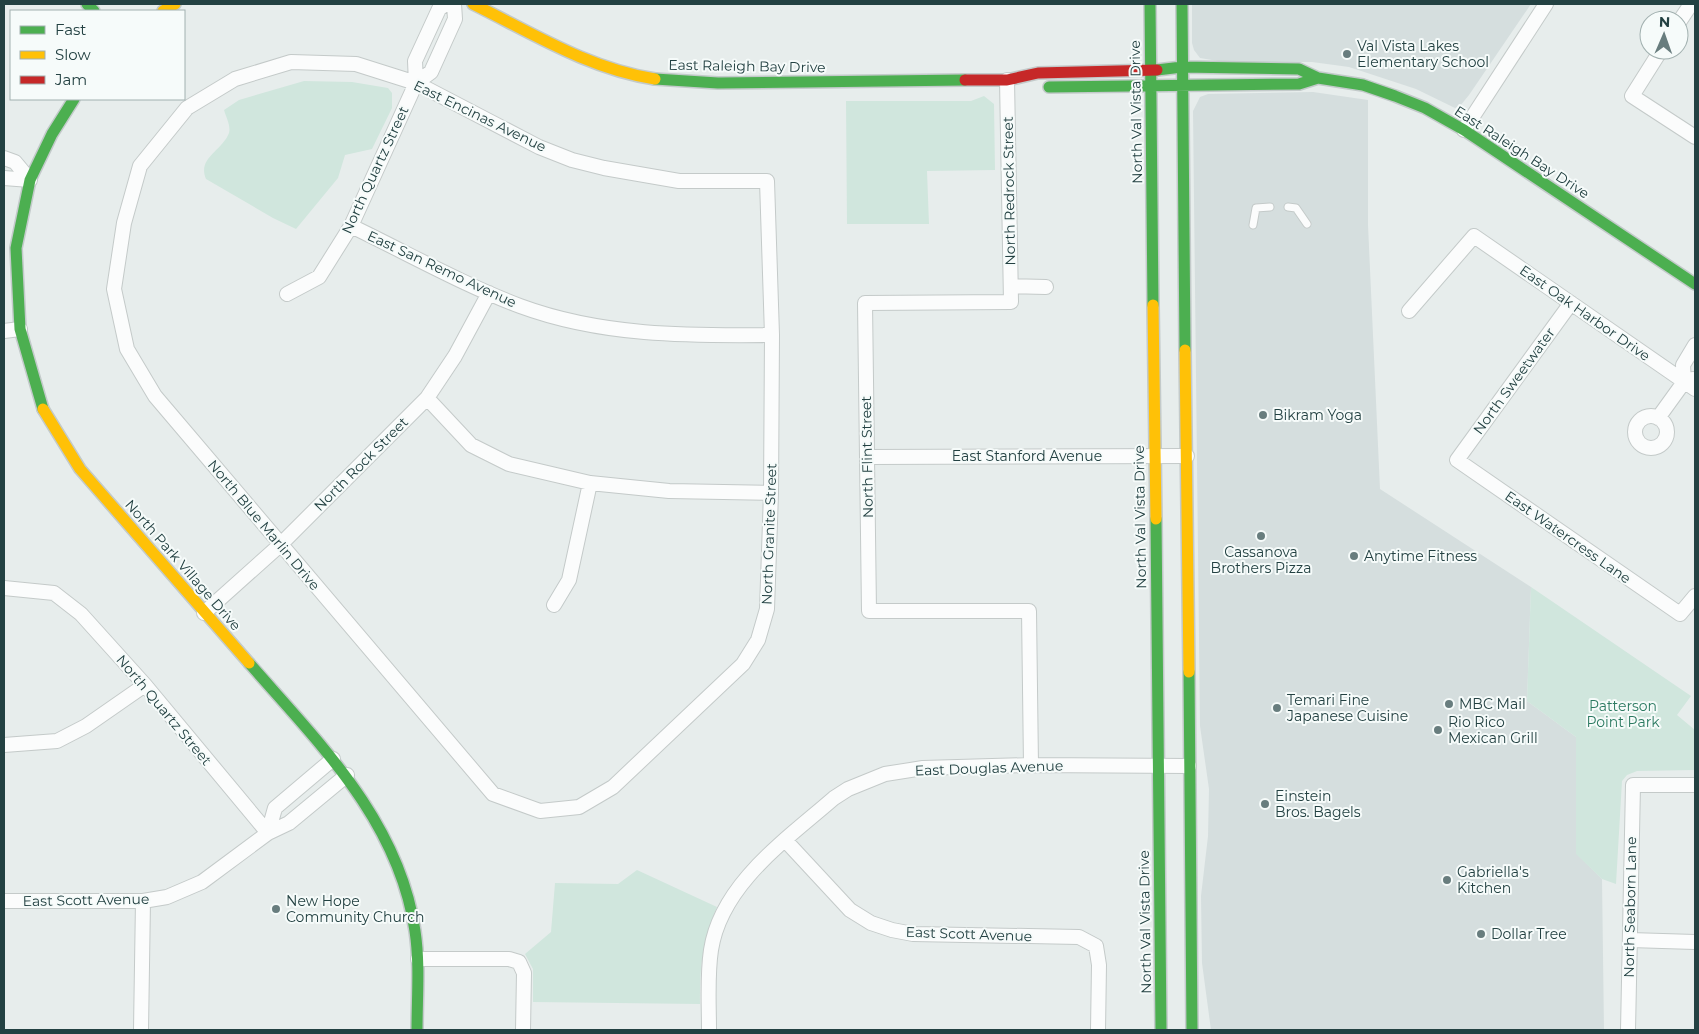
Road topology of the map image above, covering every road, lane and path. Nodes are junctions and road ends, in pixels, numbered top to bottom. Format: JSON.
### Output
{"nodes":[{"id":1,"x":445,"y":4,"type":"edge"},
{"id":2,"x":454,"y":4,"type":"edge"},
{"id":3,"x":473,"y":4,"type":"edge"},
{"id":4,"x":1150,"y":4,"type":"edge"},
{"id":5,"x":1182,"y":4,"type":"edge"},
{"id":6,"x":1546,"y":4,"type":"edge"},
{"id":7,"x":1655,"y":60,"type":"edge"},
{"id":8,"x":1182,"y":67,"type":"junction"},
{"id":9,"x":1150,"y":71,"type":"junction"},
{"id":10,"x":1318,"y":78,"type":"junction"},
{"id":11,"x":1007,"y":80,"type":"junction"},
{"id":12,"x":416,"y":83,"type":"junction"},
{"id":13,"x":1183,"y":85,"type":"junction"},
{"id":14,"x":1151,"y":86,"type":"junction"},
{"id":15,"x":73,"y":100,"type":"edge"},
{"id":16,"x":1464,"y":130,"type":"junction"},
{"id":17,"x":1695,"y":138,"type":"edge"},
{"id":18,"x":4,"y":158,"type":"edge"},
{"id":19,"x":4,"y":178,"type":"edge"},
{"id":20,"x":30,"y":180,"type":"junction"},
{"id":21,"x":767,"y":181,"type":"joint"},
{"id":22,"x":1270,"y":207,"type":"dead end"},
{"id":23,"x":1288,"y":207,"type":"dead end"},
{"id":24,"x":124,"y":223,"type":"joint"},
{"id":25,"x":1307,"y":224,"type":"dead end"},
{"id":26,"x":1253,"y":225,"type":"dead end"},
{"id":27,"x":351,"y":226,"type":"junction"},
{"id":28,"x":1695,"y":284,"type":"edge"},
{"id":29,"x":1011,"y":286,"type":"junction"},
{"id":30,"x":1046,"y":287,"type":"dead end"},
{"id":31,"x":488,"y":293,"type":"junction"},
{"id":32,"x":287,"y":294,"type":"dead end"},
{"id":33,"x":865,"y":303,"type":"joint"},
{"id":34,"x":1571,"y":303,"type":"junction"},
{"id":35,"x":1409,"y":311,"type":"dead end"},
{"id":36,"x":20,"y":329,"type":"junction"},
{"id":37,"x":4,"y":331,"type":"edge"},
{"id":38,"x":772,"y":335,"type":"junction"},
{"id":39,"x":1695,"y":345,"type":"edge"},
{"id":40,"x":1692,"y":383,"type":"edge"},
{"id":41,"x":427,"y":398,"type":"junction"},
{"id":42,"x":1658,"y":418,"type":"dead end"},
{"id":43,"x":1154,"y":456,"type":"junction"},
{"id":44,"x":1187,"y":456,"type":"junction"},
{"id":45,"x":867,"y":457,"type":"junction"},
{"id":46,"x":1456,"y":460,"type":"joint"},
{"id":47,"x":590,"y":483,"type":"junction"},
{"id":48,"x":771,"y":493,"type":"junction"},
{"id":49,"x":280,"y":545,"type":"junction"},
{"id":50,"x":4,"y":588,"type":"edge"},
{"id":51,"x":1695,"y":596,"type":"edge"},
{"id":52,"x":554,"y":605,"type":"dead end"},
{"id":53,"x":204,"y":613,"type":"junction"},
{"id":54,"x":145,"y":685,"type":"junction"},
{"id":55,"x":4,"y":745,"type":"edge"},
{"id":56,"x":333,"y":759,"type":"junction"},
{"id":57,"x":1031,"y":766,"type":"junction"},
{"id":58,"x":1158,"y":766,"type":"junction"},
{"id":59,"x":1189,"y":766,"type":"junction"},
{"id":60,"x":347,"y":775,"type":"junction"},
{"id":61,"x":1695,"y":785,"type":"edge"},
{"id":62,"x":493,"y":794,"type":"joint"},
{"id":63,"x":268,"y":833,"type":"junction"},
{"id":64,"x":785,"y":840,"type":"junction"},
{"id":65,"x":4,"y":901,"type":"edge"},
{"id":66,"x":142,"y":901,"type":"junction"},
{"id":67,"x":1630,"y":940,"type":"junction"},
{"id":68,"x":1695,"y":942,"type":"edge"},
{"id":69,"x":418,"y":959,"type":"junction"},
{"id":70,"x":141,"y":1030,"type":"edge"},
{"id":71,"x":417,"y":1030,"type":"edge"},
{"id":72,"x":523,"y":1030,"type":"edge"},
{"id":73,"x":709,"y":1030,"type":"edge"},
{"id":74,"x":1098,"y":1030,"type":"edge"},
{"id":75,"x":1161,"y":1030,"type":"edge"},
{"id":76,"x":1192,"y":1030,"type":"edge"},
{"id":77,"x":1628,"y":1030,"type":"edge"}],
"edges":[{"from":1,"to":12,"type":"street","name":"North Quartz Street"},
{"from":2,"to":12,"type":"street","name":"North Quartz Street"},
{"from":3,"to":11,"type":"street","name":"East Raleigh Bay Drive"},
{"from":4,"to":9,"type":"street","name":"North Val Vista Drive"},
{"from":5,"to":8,"type":"street"},
{"from":6,"to":16,"type":"street"},
{"from":7,"to":17,"type":"street"},
{"from":8,"to":9,"type":"street","name":"East Raleigh Bay Drive"},
{"from":8,"to":10,"type":"street","name":"East Raleigh Bay Drive"},
{"from":8,"to":13,"type":"street"},
{"from":9,"to":11,"type":"street","name":"East Raleigh Bay Drive"},
{"from":9,"to":14,"type":"street","name":"North Val Vista Drive"},
{"from":10,"to":13,"type":"street","name":"East Raleigh Bay Drive"},
{"from":10,"to":16,"type":"street","name":"East Raleigh Bay Drive"},
{"from":11,"to":14,"type":"street","name":"East Raleigh Bay Drive"},
{"from":11,"to":29,"type":"street","name":"North Redrock Street"},
{"from":12,"to":21,"type":"street","name":"East Encinas Avenue"},
{"from":12,"to":24,"type":"street","name":"East Encinas Avenue"},
{"from":12,"to":27,"type":"street","name":"North Quartz Street"},
{"from":13,"to":14,"type":"street","name":"East Raleigh Bay Drive"},
{"from":13,"to":44,"type":"street"},
{"from":14,"to":43,"type":"street","name":"North Val Vista Drive"},
{"from":15,"to":20,"type":"street","name":"North Park Village Drive"},
{"from":16,"to":28,"type":"street","name":"East Raleigh Bay Drive"},
{"from":18,"to":20,"type":"street"},
{"from":19,"to":20,"type":"street"},
{"from":20,"to":36,"type":"street","name":"North Park Village Drive"},
{"from":21,"to":38,"type":"street","name":"North Granite Street"},
{"from":22,"to":26,"type":"lane"},
{"from":23,"to":25,"type":"lane"},
{"from":24,"to":49,"type":"street","name":"North Blue Marlin Drive"},
{"from":27,"to":31,"type":"street","name":"East San Remo Avenue"},
{"from":27,"to":32,"type":"street","name":"North Quartz Street"},
{"from":29,"to":30,"type":"street"},
{"from":29,"to":33,"type":"street","name":"North Redrock Street"},
{"from":31,"to":38,"type":"street","name":"East San Remo Avenue"},
{"from":31,"to":41,"type":"street","name":"North Rock Street"},
{"from":33,"to":45,"type":"street","name":"North Flint Street"},
{"from":34,"to":35,"type":"street","name":"East Oak Harbor Drive"},
{"from":34,"to":40,"type":"street","name":"East Oak Harbor Drive"},
{"from":34,"to":46,"type":"street","name":"North Sweetwater"},
{"from":36,"to":37,"type":"street"},
{"from":36,"to":53,"type":"street","name":"North Park Village Drive"},
{"from":38,"to":48,"type":"street","name":"North Granite Street"},
{"from":39,"to":40,"type":"street"},
{"from":40,"to":42,"type":"street"},
{"from":41,"to":47,"type":"street"},
{"from":41,"to":49,"type":"street","name":"North Rock Street"},
{"from":43,"to":44,"type":"street","name":"East Stanford Avenue"},
{"from":43,"to":45,"type":"street","name":"East Stanford Avenue"},
{"from":43,"to":58,"type":"street","name":"North Val Vista Drive"},
{"from":44,"to":59,"type":"street"},
{"from":45,"to":57,"type":"street","name":"North Flint Street"},
{"from":46,"to":51,"type":"street","name":"East Watercress Lane"},
{"from":47,"to":48,"type":"street"},
{"from":47,"to":52,"type":"street"},
{"from":48,"to":62,"type":"street","name":"North Granite Street"},
{"from":49,"to":53,"type":"street","name":"North Rock Street"},
{"from":49,"to":62,"type":"street","name":"North Blue Marlin Drive"},
{"from":50,"to":54,"type":"street","name":"North Quartz Street"},
{"from":53,"to":56,"type":"street","name":"North Park Village Drive"},
{"from":54,"to":55,"type":"street"},
{"from":54,"to":63,"type":"street","name":"North Quartz Street"},
{"from":56,"to":60,"type":"street","name":"North Park Village Drive"},
{"from":56,"to":63,"type":"street"},
{"from":57,"to":58,"type":"street","name":"East Douglas Avenue"},
{"from":57,"to":64,"type":"street","name":"East Douglas Avenue"},
{"from":58,"to":59,"type":"street","name":"East Douglas Avenue"},
{"from":58,"to":75,"type":"street","name":"North Val Vista Drive"},
{"from":59,"to":76,"type":"street"},
{"from":60,"to":63,"type":"street","name":"East Scott Avenue"},
{"from":60,"to":69,"type":"street","name":"North Park Village Drive"},
{"from":61,"to":67,"type":"street","name":"North Seaborn Lane"},
{"from":63,"to":66,"type":"street","name":"East Scott Avenue"},
{"from":64,"to":73,"type":"street","name":"East Douglas Avenue"},
{"from":64,"to":74,"type":"street","name":"East Scott Avenue"},
{"from":65,"to":66,"type":"street","name":"East Scott Avenue"},
{"from":66,"to":70,"type":"street"},
{"from":67,"to":68,"type":"street"},
{"from":67,"to":77,"type":"street","name":"North Seaborn Lane"},
{"from":69,"to":71,"type":"street","name":"North Park Village Drive"},
{"from":69,"to":72,"type":"street"}]}
